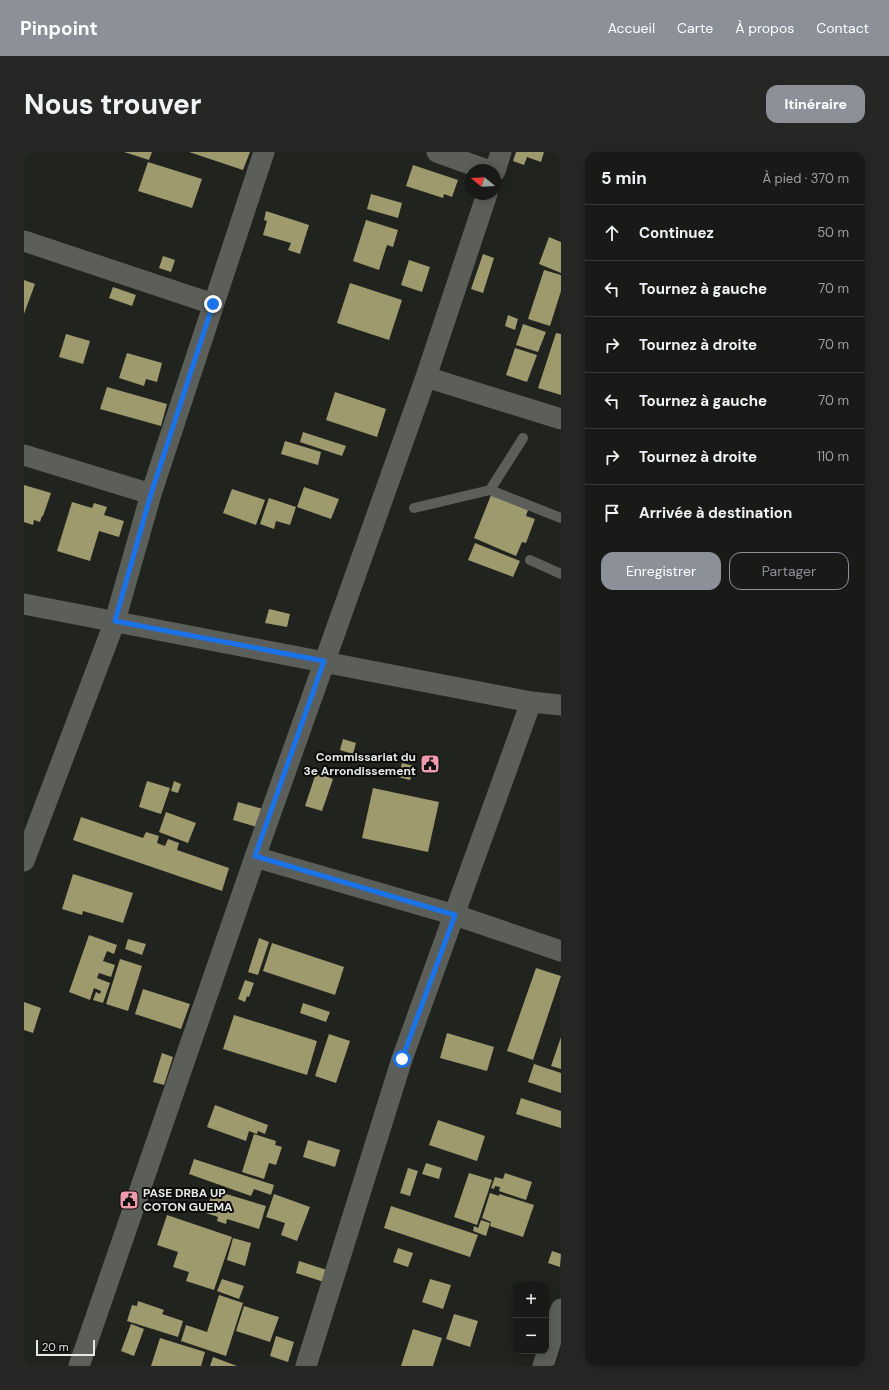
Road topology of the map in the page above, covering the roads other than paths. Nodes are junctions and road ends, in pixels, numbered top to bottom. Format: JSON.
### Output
{"nodes":[{"id":1,"x":264,"y":152,"type":"edge"},
{"id":2,"x":437,"y":152,"type":"edge"},
{"id":3,"x":501,"y":152,"type":"edge"},
{"id":4,"x":470,"y":164,"type":"edge"},
{"id":5,"x":497,"y":164,"type":"edge"},
{"id":6,"x":485,"y":200,"type":"edge"},
{"id":7,"x":24,"y":241,"type":"edge"},
{"id":8,"x":213,"y":304,"type":"junction"},
{"id":9,"x":426,"y":377,"type":"junction"},
{"id":10,"x":561,"y":419,"type":"edge"},
{"id":11,"x":523,"y":438,"type":"dead end"},
{"id":12,"x":24,"y":455,"type":"edge"},
{"id":13,"x":490,"y":490,"type":"junction"},
{"id":14,"x":151,"y":494,"type":"junction"},
{"id":15,"x":414,"y":508,"type":"dead end"},
{"id":16,"x":561,"y":518,"type":"edge"},
{"id":17,"x":530,"y":560,"type":"dead end"},
{"id":18,"x":561,"y":574,"type":"edge"},
{"id":19,"x":24,"y":604,"type":"edge"},
{"id":20,"x":115,"y":621,"type":"junction"},
{"id":21,"x":324,"y":661,"type":"junction"},
{"id":22,"x":531,"y":702,"type":"junction"},
{"id":23,"x":561,"y":705,"type":"edge"},
{"id":24,"x":255,"y":856,"type":"junction"},
{"id":25,"x":24,"y":861,"type":"edge"},
{"id":26,"x":455,"y":915,"type":"junction"},
{"id":27,"x":561,"y":951,"type":"edge"},
{"id":28,"x":561,"y":1310,"type":"edge"},
{"id":29,"x":80,"y":1366,"type":"edge"},
{"id":30,"x":306,"y":1366,"type":"edge"},
{"id":31,"x":543,"y":1366,"type":"edge"}],
"edges":[{"from":1,"to":8,"type":"street"},
{"from":2,"to":4,"type":"street"},
{"from":3,"to":5,"type":"street"},
{"from":6,"to":9,"type":"street"},
{"from":7,"to":8,"type":"street"},
{"from":8,"to":14,"type":"street"},
{"from":9,"to":10,"type":"street"},
{"from":9,"to":21,"type":"street"},
{"from":11,"to":13,"type":"lane"},
{"from":12,"to":14,"type":"street"},
{"from":13,"to":15,"type":"lane"},
{"from":13,"to":16,"type":"lane"},
{"from":14,"to":20,"type":"street"},
{"from":17,"to":18,"type":"lane"},
{"from":19,"to":20,"type":"street"},
{"from":20,"to":21,"type":"street"},
{"from":20,"to":25,"type":"street"},
{"from":21,"to":22,"type":"street"},
{"from":21,"to":24,"type":"street"},
{"from":22,"to":23,"type":"street"},
{"from":22,"to":26,"type":"street"},
{"from":24,"to":26,"type":"street"},
{"from":24,"to":29,"type":"street"},
{"from":26,"to":27,"type":"street"},
{"from":26,"to":30,"type":"street"},
{"from":28,"to":31,"type":"street"}]}
